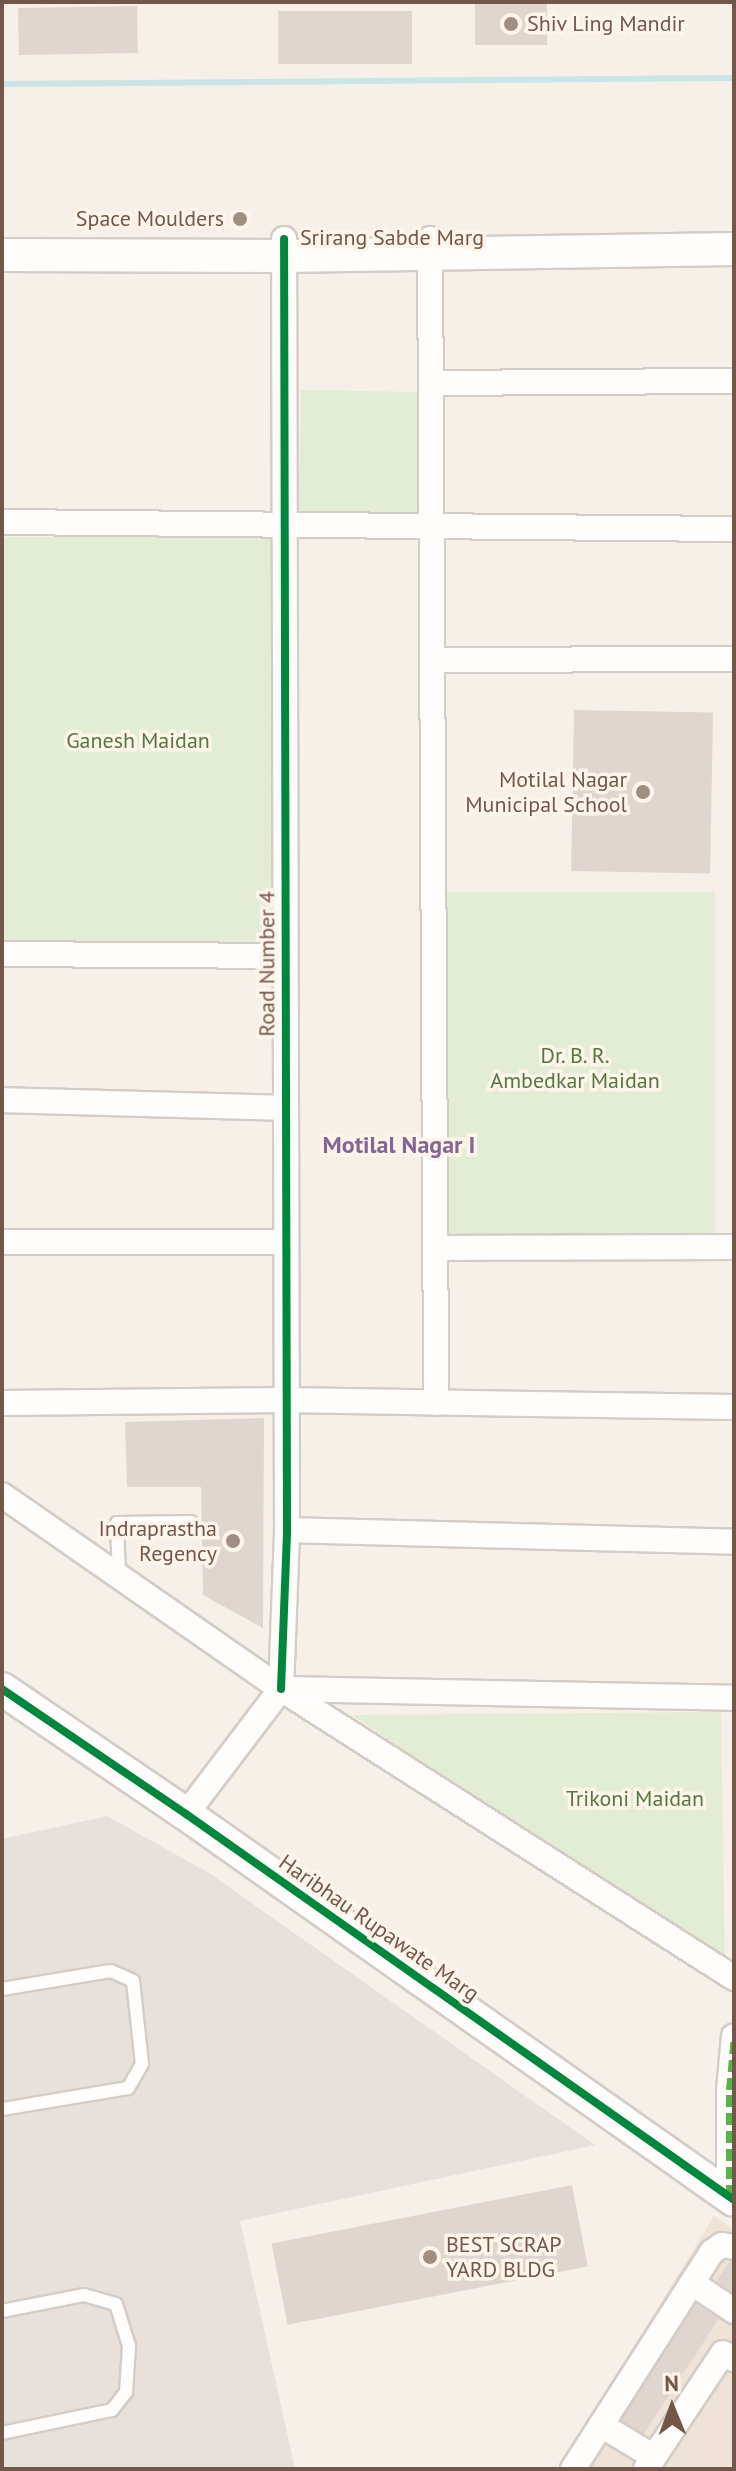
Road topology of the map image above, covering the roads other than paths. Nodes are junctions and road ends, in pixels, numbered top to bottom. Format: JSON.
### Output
{"nodes":[{"id":1,"x":734,"y":236,"type":"edge"},
{"id":2,"x":2,"y":238,"type":"edge"},
{"id":3,"x":430,"y":246,"type":"junction"},
{"id":4,"x":94,"y":247,"type":"junction"},
{"id":5,"x":284,"y":248,"type":"junction"},
{"id":6,"x":734,"y":249,"type":"edge"},
{"id":7,"x":2,"y":255,"type":"edge"},
{"id":8,"x":734,"y":381,"type":"edge"},
{"id":9,"x":431,"y":383,"type":"junction"},
{"id":10,"x":2,"y":522,"type":"edge"},
{"id":11,"x":284,"y":524,"type":"junction"},
{"id":12,"x":432,"y":526,"type":"junction"},
{"id":13,"x":734,"y":529,"type":"edge"},
{"id":14,"x":734,"y":659,"type":"edge"},
{"id":15,"x":432,"y":660,"type":"junction"},
{"id":16,"x":2,"y":954,"type":"edge"},
{"id":17,"x":284,"y":956,"type":"junction"},
{"id":18,"x":2,"y":1100,"type":"edge"},
{"id":19,"x":286,"y":1108,"type":"junction"},
{"id":20,"x":2,"y":1242,"type":"edge"},
{"id":21,"x":284,"y":1242,"type":"junction"},
{"id":22,"x":734,"y":1247,"type":"edge"},
{"id":23,"x":435,"y":1248,"type":"junction"},
{"id":24,"x":284,"y":1400,"type":"junction"},
{"id":25,"x":2,"y":1403,"type":"edge"},
{"id":26,"x":436,"y":1403,"type":"junction"},
{"id":27,"x":734,"y":1407,"type":"edge"},
{"id":28,"x":2,"y":1495,"type":"edge"},
{"id":29,"x":191,"y":1522,"type":"dead end"},
{"id":30,"x":287,"y":1530,"type":"junction"},
{"id":31,"x":734,"y":1542,"type":"edge"},
{"id":32,"x":119,"y":1576,"type":"junction"},
{"id":33,"x":2,"y":1689,"type":"edge"},
{"id":34,"x":281,"y":1689,"type":"junction"},
{"id":35,"x":734,"y":1698,"type":"edge"},
{"id":36,"x":186,"y":1814,"type":"junction"},
{"id":37,"x":734,"y":1978,"type":"edge"},
{"id":38,"x":2,"y":1989,"type":"edge"},
{"id":39,"x":734,"y":2036,"type":"edge"},
{"id":40,"x":2,"y":2109,"type":"edge"},
{"id":41,"x":732,"y":2198,"type":"edge"},
{"id":42,"x":734,"y":2247,"type":"edge"},
{"id":43,"x":692,"y":2283,"type":"junction"},
{"id":44,"x":2,"y":2311,"type":"edge"},
{"id":45,"x":734,"y":2311,"type":"edge"},
{"id":46,"x":730,"y":2349,"type":"edge"},
{"id":47,"x":601,"y":2425,"type":"junction"},
{"id":48,"x":2,"y":2433,"type":"edge"},
{"id":49,"x":650,"y":2463,"type":"edge"},
{"id":50,"x":573,"y":2469,"type":"edge"}],
"edges":[{"from":1,"to":3,"type":"street","name":"Srirang Sabde Marg"},
{"from":2,"to":4,"type":"street","name":"Srirang Sabde Marg"},
{"from":3,"to":5,"type":"street","name":"Srirang Sabde Marg"},
{"from":3,"to":6,"type":"street"},
{"from":3,"to":9,"type":"street"},
{"from":4,"to":5,"type":"street","name":"Srirang Sabde Marg"},
{"from":4,"to":7,"type":"street"},
{"from":5,"to":11,"type":"street","name":"Road Number 4"},
{"from":8,"to":9,"type":"street"},
{"from":9,"to":12,"type":"street"},
{"from":10,"to":11,"type":"street"},
{"from":11,"to":12,"type":"street"},
{"from":11,"to":17,"type":"street","name":"Road Number 4"},
{"from":12,"to":13,"type":"street"},
{"from":12,"to":15,"type":"street"},
{"from":14,"to":15,"type":"street"},
{"from":15,"to":23,"type":"street"},
{"from":16,"to":17,"type":"street"},
{"from":17,"to":19,"type":"street","name":"Road Number 4"},
{"from":18,"to":19,"type":"street"},
{"from":19,"to":21,"type":"street","name":"Road Number 4"},
{"from":20,"to":21,"type":"street"},
{"from":21,"to":24,"type":"street","name":"Road Number 4"},
{"from":22,"to":23,"type":"street"},
{"from":23,"to":26,"type":"street"},
{"from":24,"to":25,"type":"street"},
{"from":24,"to":26,"type":"street"},
{"from":24,"to":30,"type":"street","name":"Road Number 4"},
{"from":26,"to":27,"type":"street"},
{"from":28,"to":32,"type":"street"},
{"from":29,"to":32,"type":"lane"},
{"from":30,"to":31,"type":"street"},
{"from":30,"to":34,"type":"street","name":"Road Number 4"},
{"from":32,"to":34,"type":"street"},
{"from":33,"to":36,"type":"street","name":"Haribhau Rupawate Marg"},
{"from":34,"to":35,"type":"street"},
{"from":34,"to":36,"type":"street"},
{"from":34,"to":37,"type":"street"},
{"from":36,"to":41,"type":"street","name":"Haribhau Rupawate Marg"},
{"from":38,"to":40,"type":"lane"},
{"from":39,"to":41,"type":"street"},
{"from":42,"to":43,"type":"street"},
{"from":43,"to":45,"type":"street"},
{"from":43,"to":47,"type":"street"},
{"from":44,"to":48,"type":"lane"},
{"from":46,"to":49,"type":"street"},
{"from":47,"to":49,"type":"street"},
{"from":47,"to":50,"type":"street"}]}
